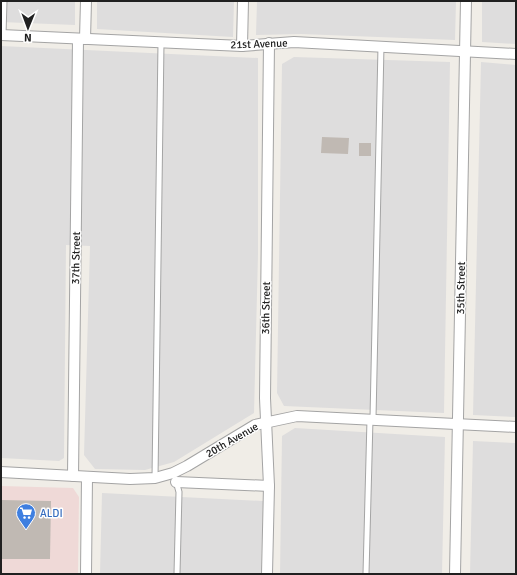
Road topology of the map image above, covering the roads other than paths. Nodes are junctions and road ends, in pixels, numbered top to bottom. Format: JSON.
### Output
{"nodes":[{"id":1,"x":4,"y":1,"type":"edge"},
{"id":2,"x":86,"y":1,"type":"edge"},
{"id":3,"x":243,"y":1,"type":"edge"},
{"id":4,"x":466,"y":1,"type":"edge"},
{"id":5,"x":2,"y":35,"type":"edge"},
{"id":6,"x":82,"y":39,"type":"junction"},
{"id":7,"x":161,"y":43,"type":"junction"},
{"id":8,"x":269,"y":43,"type":"junction"},
{"id":9,"x":242,"y":46,"type":"junction"},
{"id":10,"x":380,"y":46,"type":"junction"},
{"id":11,"x":466,"y":51,"type":"junction"},
{"id":12,"x":516,"y":54,"type":"edge"},
{"id":13,"x":372,"y":418,"type":"junction"},
{"id":14,"x":265,"y":421,"type":"junction"},
{"id":15,"x":458,"y":425,"type":"junction"},
{"id":16,"x":516,"y":427,"type":"edge"},
{"id":17,"x":1,"y":472,"type":"edge"},
{"id":18,"x":73,"y":476,"type":"junction"},
{"id":19,"x":87,"y":477,"type":"junction"},
{"id":20,"x":155,"y":478,"type":"junction"},
{"id":21,"x":175,"y":478,"type":"junction"},
{"id":22,"x":269,"y":486,"type":"junction"},
{"id":23,"x":86,"y":574,"type":"edge"},
{"id":24,"x":177,"y":574,"type":"edge"},
{"id":25,"x":268,"y":574,"type":"edge"},
{"id":26,"x":366,"y":574,"type":"edge"},
{"id":27,"x":455,"y":574,"type":"edge"}],
"edges":[{"from":1,"to":5,"type":"lane"},
{"from":2,"to":6,"type":"street","name":"37th Street"},
{"from":3,"to":9,"type":"street"},
{"from":4,"to":11,"type":"street","name":"35th Street"},
{"from":5,"to":6,"type":"street","name":"21st Avenue"},
{"from":6,"to":7,"type":"street","name":"21st Avenue"},
{"from":6,"to":18,"type":"street","name":"37th Street"},
{"from":7,"to":9,"type":"street","name":"21st Avenue"},
{"from":7,"to":20,"type":"lane"},
{"from":8,"to":9,"type":"street","name":"21st Avenue"},
{"from":8,"to":10,"type":"street","name":"21st Avenue"},
{"from":8,"to":14,"type":"street","name":"36th Street"},
{"from":10,"to":11,"type":"street","name":"21st Avenue"},
{"from":10,"to":13,"type":"lane"},
{"from":11,"to":12,"type":"street","name":"21st Avenue"},
{"from":11,"to":15,"type":"street","name":"35th Street"},
{"from":13,"to":14,"type":"street","name":"20th Avenue"},
{"from":13,"to":15,"type":"street","name":"20th Avenue"},
{"from":13,"to":26,"type":"lane"},
{"from":14,"to":21,"type":"street","name":"20th Avenue"},
{"from":14,"to":22,"type":"street","name":"36th Street"},
{"from":15,"to":16,"type":"street","name":"20th Avenue"},
{"from":15,"to":27,"type":"street","name":"35th Street"},
{"from":17,"to":18,"type":"street","name":"20th Avenue"},
{"from":18,"to":19,"type":"street","name":"20th Avenue"},
{"from":19,"to":20,"type":"street","name":"20th Avenue"},
{"from":19,"to":23,"type":"street"},
{"from":20,"to":21,"type":"street","name":"20th Avenue"},
{"from":21,"to":22,"type":"street","name":"20th Avenue"},
{"from":21,"to":24,"type":"lane"},
{"from":22,"to":25,"type":"street","name":"36th Street"}]}
